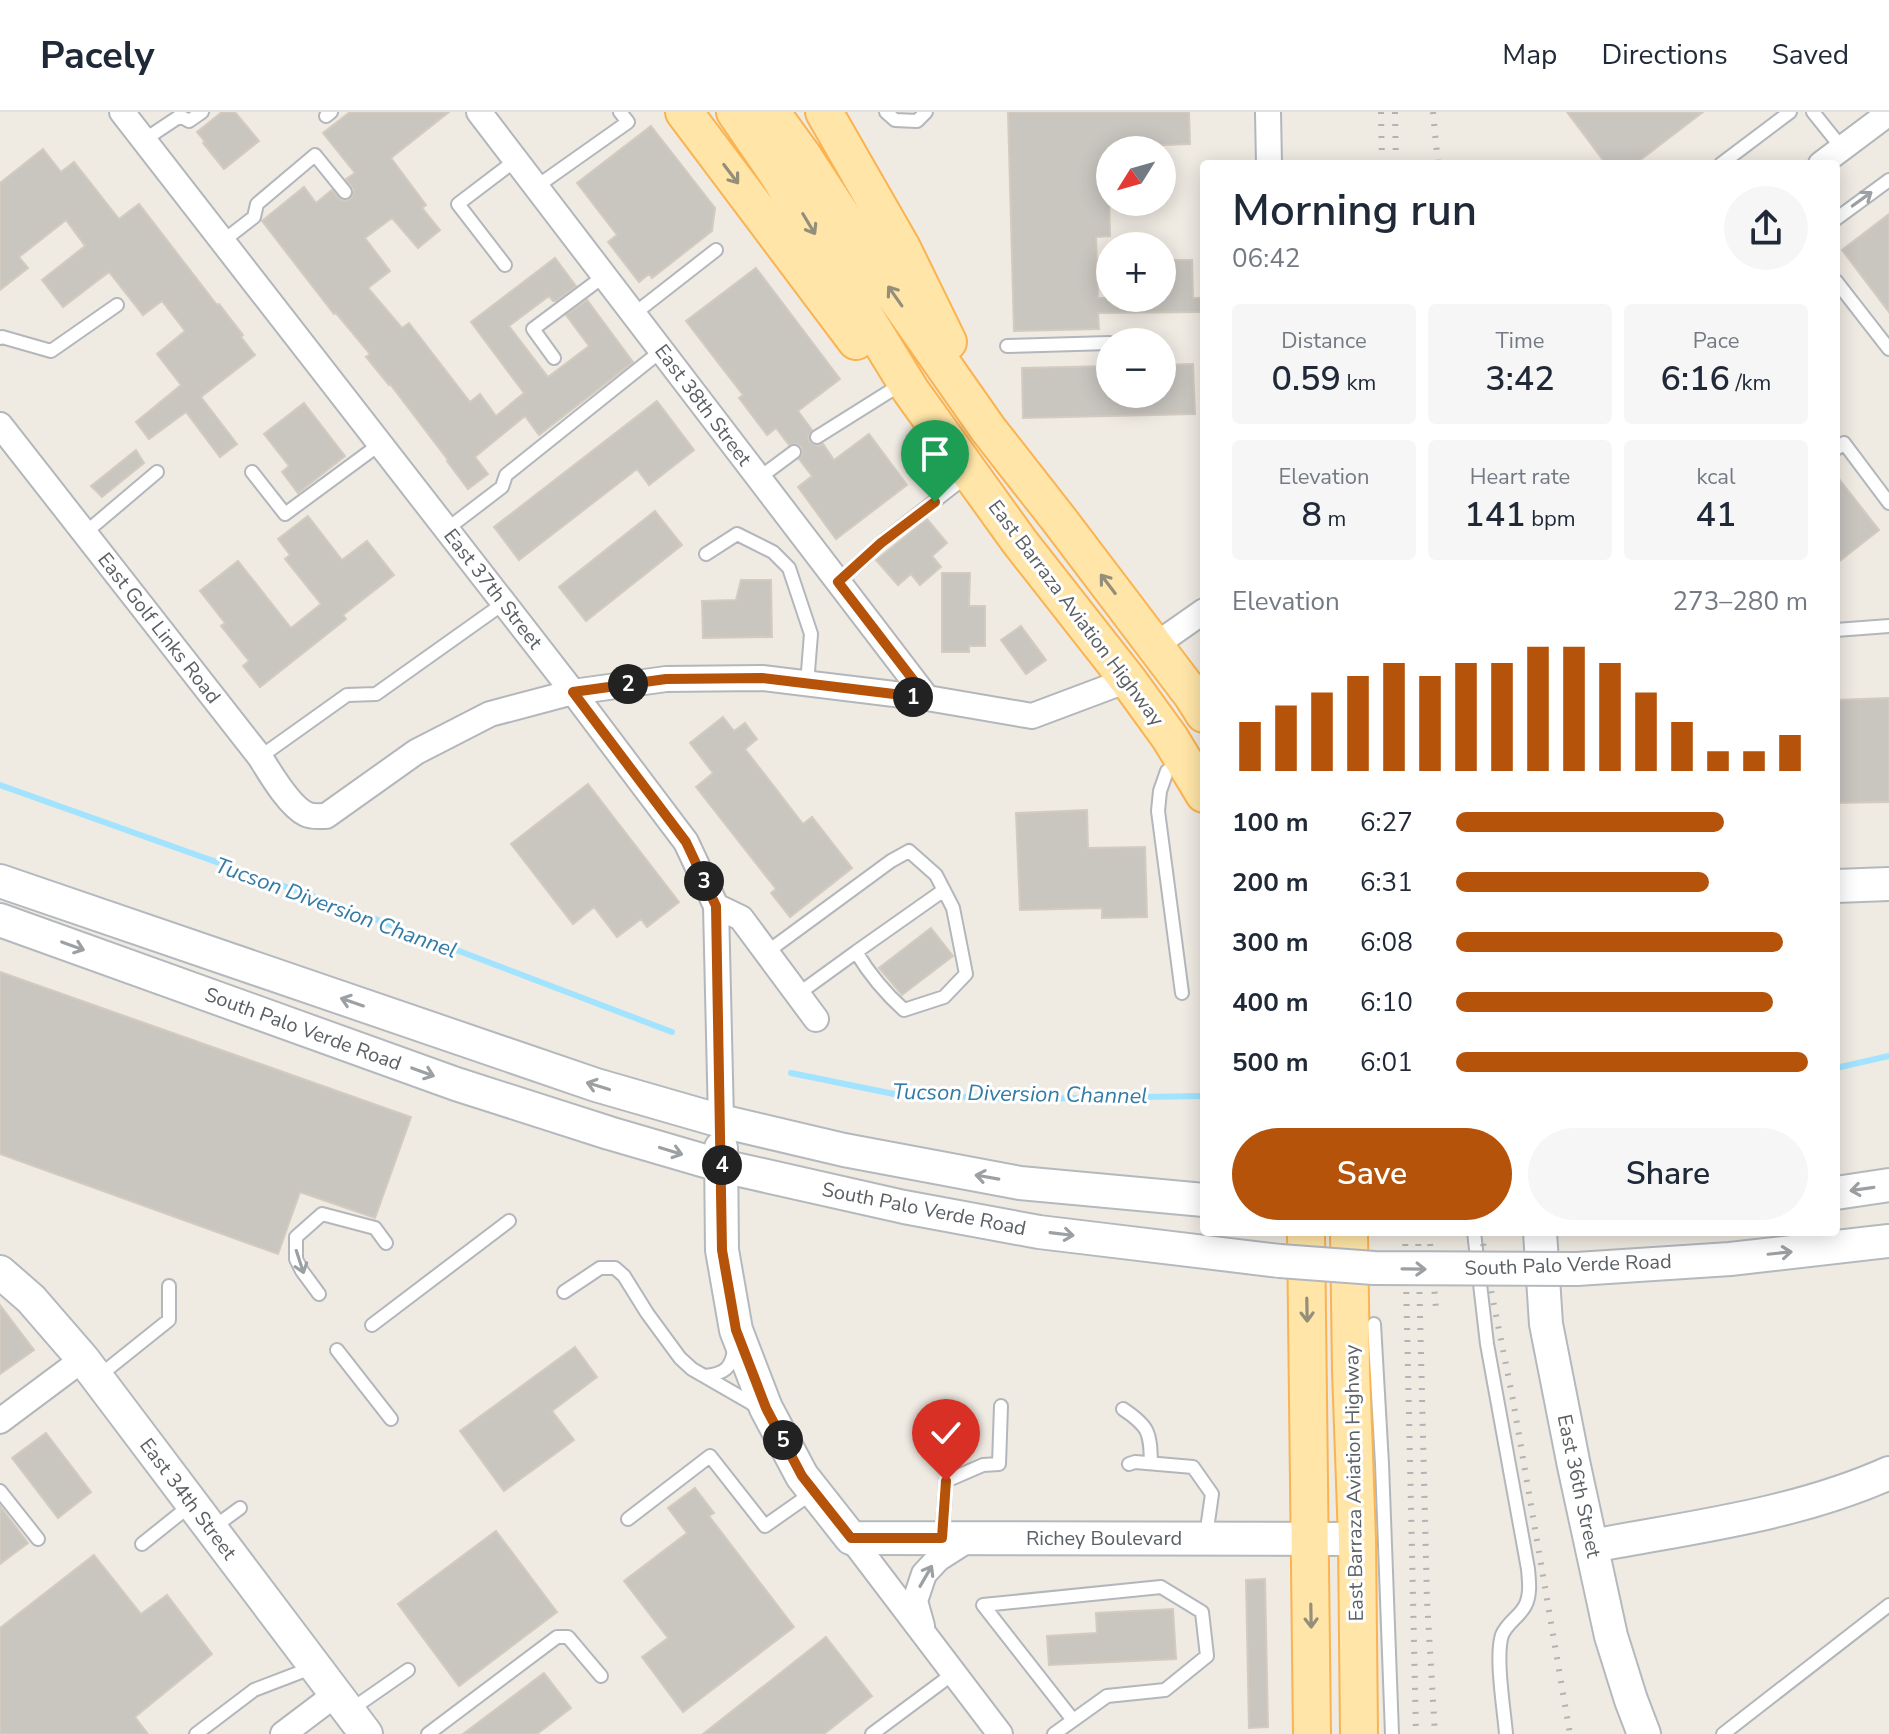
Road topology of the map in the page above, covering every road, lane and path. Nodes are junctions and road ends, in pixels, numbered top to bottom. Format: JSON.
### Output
{"nodes":[{"id":1,"x":122,"y":112,"type":"edge"},
{"id":2,"x":202,"y":112,"type":"edge"},
{"id":3,"x":479,"y":112,"type":"edge"},
{"id":4,"x":620,"y":112,"type":"edge"},
{"id":5,"x":684,"y":112,"type":"edge"},
{"id":6,"x":735,"y":112,"type":"edge"},
{"id":7,"x":771,"y":112,"type":"edge"},
{"id":8,"x":824,"y":112,"type":"edge"},
{"id":9,"x":886,"y":112,"type":"edge"},
{"id":10,"x":926,"y":112,"type":"edge"},
{"id":11,"x":1268,"y":112,"type":"edge"},
{"id":12,"x":1790,"y":112,"type":"edge"},
{"id":13,"x":1813,"y":112,"type":"edge"},
{"id":14,"x":1889,"y":113,"type":"edge"},
{"id":15,"x":144,"y":140,"type":"junction"},
{"id":16,"x":1841,"y":147,"type":"junction"},
{"id":17,"x":516,"y":160,"type":"junction"},
{"id":18,"x":1269,"y":160,"type":"edge"},
{"id":19,"x":1726,"y":160,"type":"edge"},
{"id":20,"x":1826,"y":160,"type":"edge"},
{"id":21,"x":1889,"y":180,"type":"edge"},
{"id":22,"x":536,"y":187,"type":"junction"},
{"id":23,"x":345,"y":192,"type":"dead end"},
{"id":24,"x":1840,"y":216,"type":"edge"},
{"id":25,"x":223,"y":241,"type":"junction"},
{"id":26,"x":716,"y":250,"type":"dead end"},
{"id":27,"x":505,"y":265,"type":"dead end"},
{"id":28,"x":604,"y":276,"type":"junction"},
{"id":29,"x":1840,"y":286,"type":"edge"},
{"id":30,"x":117,"y":305,"type":"dead end"},
{"id":31,"x":634,"y":314,"type":"junction"},
{"id":32,"x":0,"y":338,"type":"edge"},
{"id":33,"x":1096,"y":343,"type":"edge"},
{"id":34,"x":1007,"y":346,"type":"dead end"},
{"id":35,"x":1889,"y":349,"type":"edge"},
{"id":36,"x":661,"y":351,"type":"junction"},
{"id":37,"x":554,"y":358,"type":"dead end"},
{"id":38,"x":895,"y":388,"type":"junction"},
{"id":39,"x":0,"y":425,"type":"edge"},
{"id":40,"x":817,"y":437,"type":"dead end"},
{"id":41,"x":380,"y":444,"type":"junction"},
{"id":42,"x":1840,"y":446,"type":"edge"},
{"id":43,"x":794,"y":452,"type":"dead end"},
{"id":44,"x":157,"y":472,"type":"dead end"},
{"id":45,"x":252,"y":472,"type":"dead end"},
{"id":46,"x":967,"y":476,"type":"junction"},
{"id":47,"x":759,"y":478,"type":"junction"},
{"id":48,"x":1889,"y":503,"type":"edge"},
{"id":49,"x":1057,"y":517,"type":"junction"},
{"id":50,"x":447,"y":529,"type":"junction"},
{"id":51,"x":85,"y":533,"type":"junction"},
{"id":52,"x":1019,"y":541,"type":"junction"},
{"id":53,"x":706,"y":554,"type":"dead end"},
{"id":54,"x":838,"y":582,"type":"junction"},
{"id":55,"x":504,"y":603,"type":"junction"},
{"id":56,"x":1200,"y":614,"type":"edge"},
{"id":57,"x":1889,"y":626,"type":"edge"},
{"id":58,"x":1840,"y":630,"type":"edge"},
{"id":59,"x":1154,"y":646,"type":"junction"},
{"id":60,"x":1128,"y":680,"type":"junction"},
{"id":61,"x":807,"y":684,"type":"junction"},
{"id":62,"x":573,"y":692,"type":"junction"},
{"id":63,"x":927,"y":698,"type":"junction"},
{"id":64,"x":1200,"y":708,"type":"edge"},
{"id":65,"x":1194,"y":750,"type":"edge"},
{"id":66,"x":260,"y":757,"type":"junction"},
{"id":67,"x":1200,"y":776,"type":"edge"},
{"id":68,"x":0,"y":881,"type":"edge"},
{"id":69,"x":1889,"y":884,"type":"edge"},
{"id":70,"x":1840,"y":886,"type":"edge"},
{"id":71,"x":944,"y":890,"type":"junction"},
{"id":72,"x":716,"y":906,"type":"junction"},
{"id":73,"x":0,"y":920,"type":"edge"},
{"id":74,"x":767,"y":952,"type":"junction"},
{"id":75,"x":856,"y":952,"type":"junction"},
{"id":76,"x":1182,"y":993,"type":"dead end"},
{"id":77,"x":798,"y":994,"type":"junction"},
{"id":78,"x":816,"y":1019,"type":"dead end"},
{"id":79,"x":721,"y":1121,"type":"junction"},
{"id":80,"x":722,"y":1166,"type":"junction"},
{"id":81,"x":1889,"y":1185,"type":"edge"},
{"id":82,"x":1840,"y":1192,"type":"edge"},
{"id":83,"x":1200,"y":1200,"type":"edge"},
{"id":84,"x":509,"y":1221,"type":"dead end"},
{"id":85,"x":1306,"y":1236,"type":"edge"},
{"id":86,"x":1349,"y":1236,"type":"edge"},
{"id":87,"x":1474,"y":1236,"type":"edge"},
{"id":88,"x":1540,"y":1236,"type":"edge"},
{"id":89,"x":1889,"y":1241,"type":"edge"},
{"id":90,"x":386,"y":1243,"type":"dead end"},
{"id":91,"x":0,"y":1272,"type":"edge"},
{"id":92,"x":169,"y":1286,"type":"dead end"},
{"id":93,"x":564,"y":1292,"type":"dead end"},
{"id":94,"x":319,"y":1294,"type":"dead end"},
{"id":95,"x":1374,"y":1324,"type":"dead end"},
{"id":96,"x":372,"y":1325,"type":"dead end"},
{"id":97,"x":736,"y":1330,"type":"junction"},
{"id":98,"x":337,"y":1350,"type":"dead end"},
{"id":99,"x":90,"y":1369,"type":"junction"},
{"id":100,"x":705,"y":1376,"type":"junction"},
{"id":101,"x":1001,"y":1406,"type":"dead end"},
{"id":102,"x":1123,"y":1409,"type":"dead end"},
{"id":103,"x":391,"y":1419,"type":"dead end"},
{"id":104,"x":0,"y":1421,"type":"edge"},
{"id":105,"x":774,"y":1423,"type":"junction"},
{"id":106,"x":1151,"y":1463,"type":"junction"},
{"id":107,"x":1129,"y":1464,"type":"dead end"},
{"id":108,"x":1889,"y":1473,"type":"edge"},
{"id":109,"x":0,"y":1491,"type":"edge"},
{"id":110,"x":814,"y":1491,"type":"junction"},
{"id":111,"x":240,"y":1508,"type":"dead end"},
{"id":112,"x":202,"y":1516,"type":"junction"},
{"id":113,"x":628,"y":1519,"type":"dead end"},
{"id":114,"x":851,"y":1538,"type":"junction"},
{"id":115,"x":957,"y":1538,"type":"junction"},
{"id":116,"x":1311,"y":1538,"type":"junction"},
{"id":117,"x":38,"y":1539,"type":"dead end"},
{"id":118,"x":1206,"y":1539,"type":"junction"},
{"id":119,"x":1357,"y":1539,"type":"junction"},
{"id":120,"x":142,"y":1544,"type":"dead end"},
{"id":121,"x":1592,"y":1546,"type":"junction"},
{"id":122,"x":1889,"y":1605,"type":"edge"},
{"id":123,"x":923,"y":1633,"type":"junction"},
{"id":124,"x":315,"y":1667,"type":"junction"},
{"id":125,"x":408,"y":1670,"type":"dead end"},
{"id":126,"x":954,"y":1673,"type":"junction"},
{"id":127,"x":601,"y":1676,"type":"dead end"},
{"id":128,"x":351,"y":1713,"type":"edge"},
{"id":129,"x":1073,"y":1720,"type":"junction"},
{"id":130,"x":196,"y":1734,"type":"edge"},
{"id":131,"x":283,"y":1734,"type":"edge"},
{"id":132,"x":428,"y":1734,"type":"edge"},
{"id":133,"x":872,"y":1734,"type":"edge"},
{"id":134,"x":1000,"y":1734,"type":"edge"},
{"id":135,"x":1054,"y":1734,"type":"edge"},
{"id":136,"x":1312,"y":1734,"type":"edge"},
{"id":137,"x":1359,"y":1734,"type":"edge"},
{"id":138,"x":1392,"y":1734,"type":"edge"},
{"id":139,"x":1506,"y":1734,"type":"edge"},
{"id":140,"x":1644,"y":1734,"type":"edge"},
{"id":141,"x":1723,"y":1734,"type":"edge"}],
"edges":[{"from":1,"to":15,"type":"street","name":"East 37th Street"},
{"from":2,"to":15,"type":"lane"},
{"from":3,"to":17,"type":"street","name":"East 38th Street"},
{"from":4,"to":22,"type":"lane"},
{"from":5,"to":38,"type":"main road","one_way":true},
{"from":6,"to":52,"type":"main road","name":"East Barraza Aviation Highway","one_way":true},
{"from":49,"to":7,"type":"main road","name":"East Barraza Aviation Highway","one_way":true},
{"from":8,"to":49,"type":"main road"},
{"from":9,"to":10,"type":"lane"},
{"from":11,"to":18,"type":"street"},
{"from":12,"to":19,"type":"lane"},
{"from":13,"to":16,"type":"lane"},
{"from":14,"to":16,"type":"street"},
{"from":15,"to":25,"type":"street","name":"East 37th Street"},
{"from":16,"to":20,"type":"street"},
{"from":17,"to":22,"type":"street","name":"East 38th Street"},
{"from":17,"to":27,"type":"lane"},
{"from":24,"to":21,"type":"lane","one_way":true},
{"from":22,"to":28,"type":"street","name":"East 38th Street"},
{"from":23,"to":25,"type":"lane"},
{"from":25,"to":41,"type":"street","name":"East 37th Street"},
{"from":26,"to":31,"type":"lane"},
{"from":28,"to":31,"type":"street","name":"East 38th Street"},
{"from":28,"to":37,"type":"lane"},
{"from":29,"to":35,"type":"lane"},
{"from":30,"to":32,"type":"lane"},
{"from":31,"to":36,"type":"street","name":"East 38th Street"},
{"from":33,"to":34,"type":"lane"},
{"from":36,"to":47,"type":"street","name":"East 38th Street"},
{"from":36,"to":50,"type":"lane"},
{"from":38,"to":40,"type":"lane"},
{"from":38,"to":46,"type":"main road"},
{"from":39,"to":51,"type":"street","name":"East Golf Links Road"},
{"from":41,"to":45,"type":"lane"},
{"from":41,"to":50,"type":"street","name":"East 37th Street"},
{"from":42,"to":48,"type":"lane"},
{"from":43,"to":47,"type":"lane"},
{"from":44,"to":51,"type":"lane"},
{"from":46,"to":52,"type":"main road"},
{"from":46,"to":54,"type":"lane"},
{"from":47,"to":54,"type":"street","name":"East 38th Street"},
{"from":59,"to":49,"type":"main road","name":"East Barraza Aviation Highway","one_way":true},
{"from":50,"to":55,"type":"street","name":"East 37th Street"},
{"from":51,"to":66,"type":"street","name":"East Golf Links Road"},
{"from":52,"to":60,"type":"main road","name":"East Barraza Aviation Highway"},
{"from":53,"to":61,"type":"lane"},
{"from":54,"to":63,"type":"street","name":"East 38th Street"},
{"from":55,"to":62,"type":"street","name":"East 37th Street"},
{"from":55,"to":66,"type":"lane"},
{"from":56,"to":59,"type":"street"},
{"from":57,"to":58,"type":"lane"},
{"from":59,"to":64,"type":"main road","name":"East Barraza Aviation Highway"},
{"from":60,"to":63,"type":"street"},
{"from":60,"to":65,"type":"main road"},
{"from":61,"to":62,"type":"street"},
{"from":61,"to":63,"type":"street"},
{"from":62,"to":66,"type":"street","name":"East Golf Links Road"},
{"from":62,"to":72,"type":"street","name":"East 37th Street"},
{"from":65,"to":67,"type":"main road"},
{"from":65,"to":76,"type":"lane"},
{"from":79,"to":68,"type":"main road","name":"South Palo Verde Road","one_way":true},
{"from":69,"to":70,"type":"main road"},
{"from":71,"to":74,"type":"lane"},
{"from":71,"to":75,"type":"lane"},
{"from":71,"to":75,"type":"lane"},
{"from":72,"to":74,"type":"street"},
{"from":72,"to":79,"type":"street","name":"East 37th Street"},
{"from":73,"to":80,"type":"main road","name":"South Palo Verde Road","one_way":true},
{"from":74,"to":77,"type":"street"},
{"from":75,"to":77,"type":"lane"},
{"from":77,"to":78,"type":"street"},
{"from":79,"to":80,"type":"main road"},
{"from":83,"to":79,"type":"main road","name":"South Palo Verde Road","one_way":true},
{"from":80,"to":89,"type":"main road","name":"South Palo Verde Road","one_way":true,"bridge":true},
{"from":80,"to":97,"type":"main road"},
{"from":81,"to":82,"type":"main road","one_way":true},
{"from":84,"to":96,"type":"lane"},
{"from":85,"to":116,"type":"main road","one_way":true},
{"from":86,"to":119,"type":"main road","name":"East Barraza Aviation Highway"},
{"from":87,"to":139,"type":"lane"},
{"from":88,"to":121,"type":"main road","name":"East 36th Street"},
{"from":90,"to":94,"type":"lane","one_way":true},
{"from":91,"to":99,"type":"main road","name":"East 34th Street"},
{"from":92,"to":99,"type":"lane"},
{"from":93,"to":100,"type":"lane"},
{"from":95,"to":138,"type":"lane"},
{"from":97,"to":100,"type":"lane"},
{"from":97,"to":105,"type":"main road"},
{"from":98,"to":103,"type":"lane"},
{"from":99,"to":104,"type":"street"},
{"from":99,"to":112,"type":"main road","name":"East 34th Street"},
{"from":100,"to":105,"type":"lane"},
{"from":101,"to":115,"type":"lane"},
{"from":102,"to":106,"type":"lane"},
{"from":105,"to":110,"type":"main road"},
{"from":106,"to":107,"type":"lane"},
{"from":106,"to":118,"type":"lane"},
{"from":108,"to":121,"type":"main road"},
{"from":109,"to":117,"type":"lane"},
{"from":110,"to":113,"type":"lane"},
{"from":110,"to":114,"type":"main road"},
{"from":111,"to":112,"type":"lane"},
{"from":112,"to":120,"type":"lane"},
{"from":112,"to":124,"type":"main road","name":"East 34th Street"},
{"from":114,"to":115,"type":"main road","name":"Richey Boulevard"},
{"from":114,"to":123,"type":"street"},
{"from":115,"to":118,"type":"main road","name":"Richey Boulevard"},
{"from":123,"to":115,"type":"street","one_way":true},
{"from":116,"to":118,"type":"main road","name":"Richey Boulevard"},
{"from":116,"to":119,"type":"main road","name":"Richey Boulevard"},
{"from":116,"to":136,"type":"main road","one_way":true},
{"from":119,"to":137,"type":"main road","name":"East Barraza Aviation Highway"},
{"from":121,"to":140,"type":"main road","name":"East 36th Street"},
{"from":122,"to":141,"type":"lane"},
{"from":123,"to":126,"type":"street"},
{"from":124,"to":128,"type":"main road","name":"East 34th Street"},
{"from":124,"to":130,"type":"lane"},
{"from":125,"to":128,"type":"lane"},
{"from":126,"to":133,"type":"lane"},
{"from":126,"to":134,"type":"street"},
{"from":127,"to":132,"type":"lane"},
{"from":128,"to":131,"type":"street"},
{"from":129,"to":129,"type":"lane"},
{"from":129,"to":135,"type":"lane"}]}
